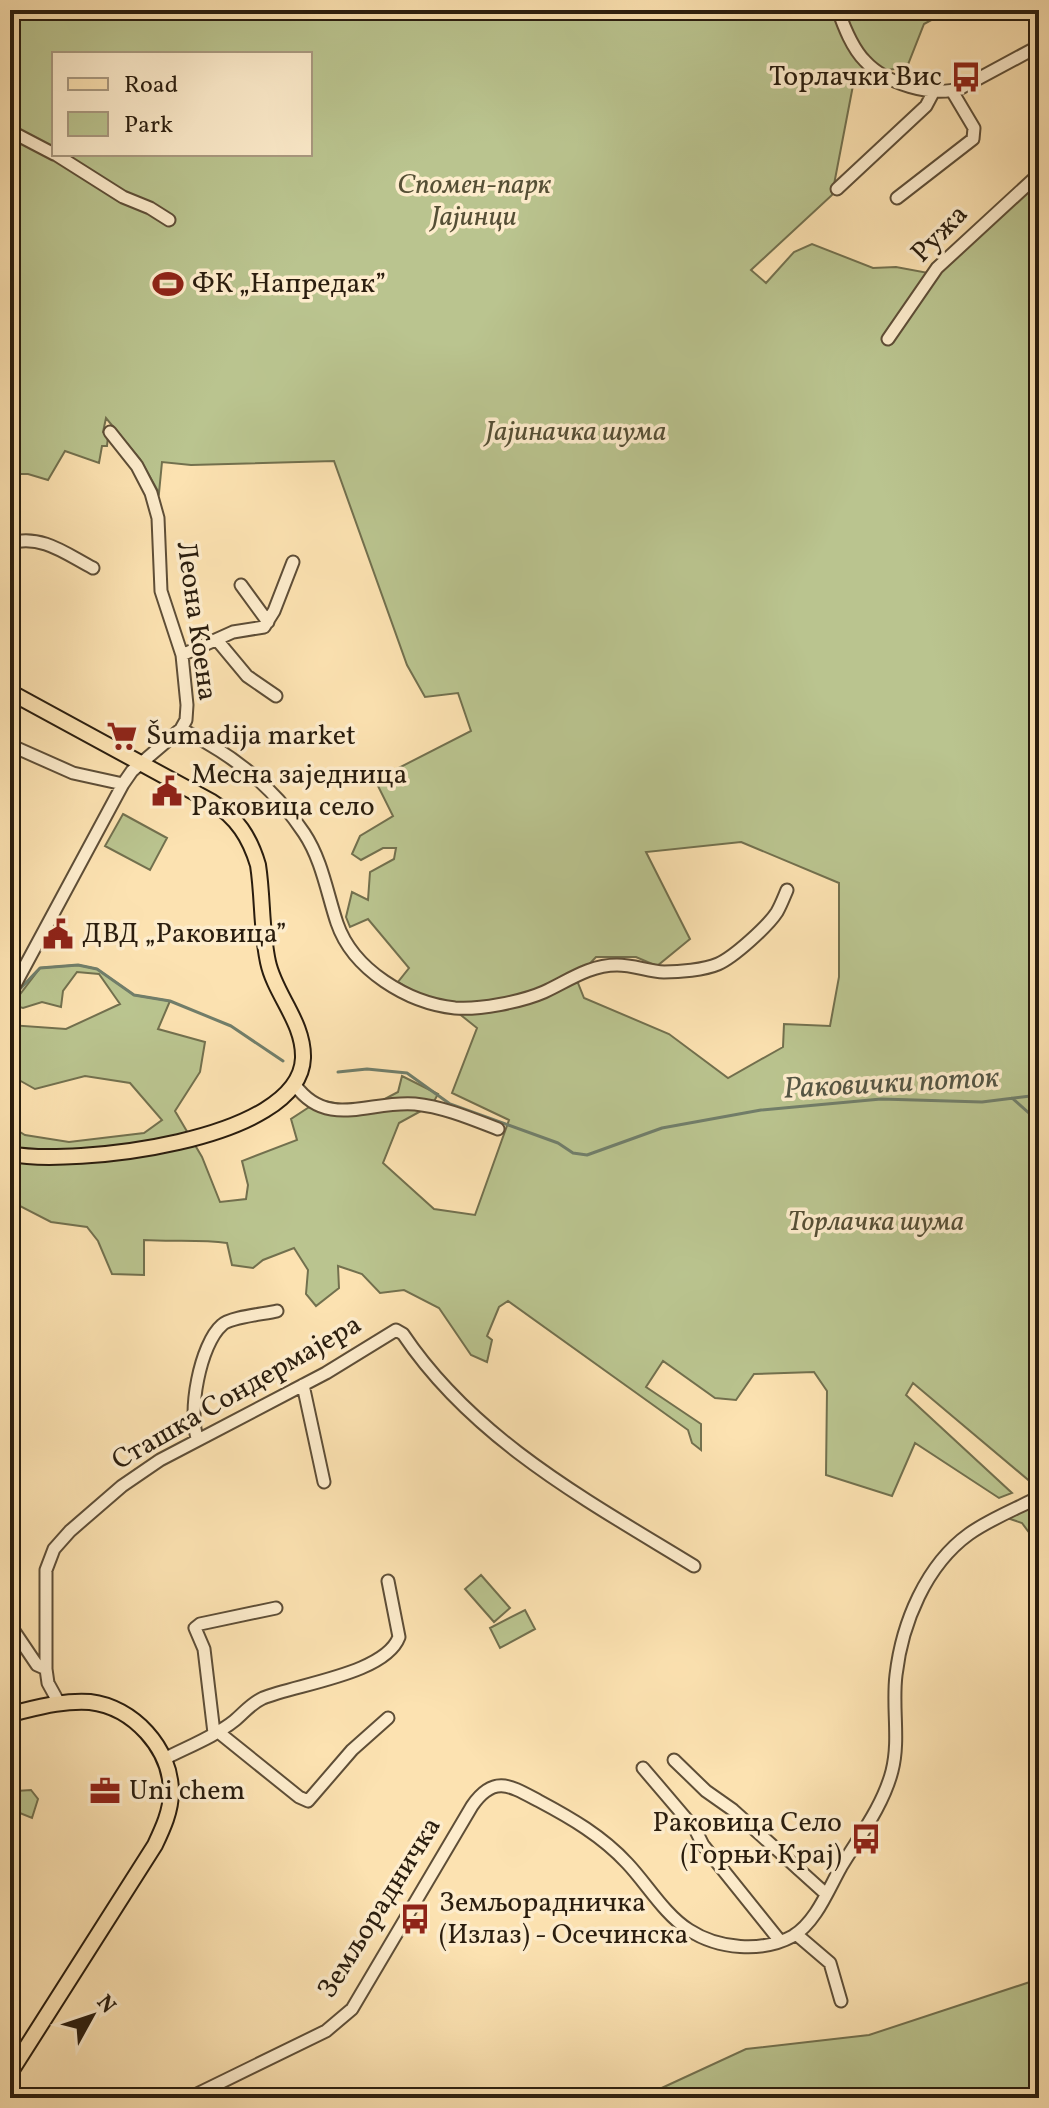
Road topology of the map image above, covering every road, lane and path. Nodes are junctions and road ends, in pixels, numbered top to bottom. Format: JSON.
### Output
{"nodes":[{"id":1,"x":838,"y":10,"type":"edge"},
{"id":2,"x":1039,"y":46,"type":"edge"},
{"id":3,"x":934,"y":91,"type":"junction"},
{"id":4,"x":952,"y":91,"type":"junction"},
{"id":5,"x":10,"y":131,"type":"edge"},
{"id":6,"x":52,"y":153,"type":"edge"},
{"id":7,"x":57,"y":156,"type":"edge"},
{"id":8,"x":1039,"y":174,"type":"edge"},
{"id":9,"x":837,"y":189,"type":"dead end"},
{"id":10,"x":897,"y":198,"type":"dead end"},
{"id":11,"x":169,"y":220,"type":"dead end"},
{"id":12,"x":888,"y":339,"type":"dead end"},
{"id":13,"x":110,"y":432,"type":"dead end"},
{"id":14,"x":10,"y":543,"type":"edge"},
{"id":15,"x":293,"y":562,"type":"dead end"},
{"id":16,"x":93,"y":568,"type":"dead end"},
{"id":17,"x":241,"y":585,"type":"dead end"},
{"id":18,"x":268,"y":622,"type":"junction"},
{"id":19,"x":217,"y":640,"type":"junction"},
{"id":20,"x":182,"y":655,"type":"junction"},
{"id":21,"x":10,"y":692,"type":"edge"},
{"id":22,"x":276,"y":696,"type":"dead end"},
{"id":23,"x":181,"y":729,"type":"junction"},
{"id":24,"x":10,"y":745,"type":"edge"},
{"id":25,"x":141,"y":763,"type":"junction"},
{"id":26,"x":123,"y":784,"type":"junction"},
{"id":27,"x":787,"y":890,"type":"dead end"},
{"id":28,"x":10,"y":994,"type":"edge"},
{"id":29,"x":295,"y":1085,"type":"junction"},
{"id":30,"x":498,"y":1129,"type":"dead end"},
{"id":31,"x":10,"y":1154,"type":"edge"},
{"id":32,"x":277,"y":1311,"type":"dead end"},
{"id":33,"x":303,"y":1385,"type":"junction"},
{"id":34,"x":198,"y":1440,"type":"junction"},
{"id":35,"x":324,"y":1482,"type":"dead end"},
{"id":36,"x":1039,"y":1497,"type":"edge"},
{"id":37,"x":694,"y":1566,"type":"dead end"},
{"id":38,"x":388,"y":1581,"type":"dead end"},
{"id":39,"x":276,"y":1608,"type":"dead end"},
{"id":40,"x":10,"y":1625,"type":"edge"},
{"id":41,"x":46,"y":1669,"type":"junction"},
{"id":42,"x":59,"y":1703,"type":"junction"},
{"id":43,"x":10,"y":1714,"type":"edge"},
{"id":44,"x":388,"y":1718,"type":"dead end"},
{"id":45,"x":216,"y":1732,"type":"junction"},
{"id":46,"x":164,"y":1759,"type":"junction"},
{"id":47,"x":674,"y":1760,"type":"dead end"},
{"id":48,"x":643,"y":1768,"type":"dead end"},
{"id":49,"x":826,"y":1894,"type":"junction"},
{"id":50,"x":796,"y":1934,"type":"junction"},
{"id":51,"x":780,"y":1941,"type":"junction"},
{"id":52,"x":841,"y":2001,"type":"dead end"},
{"id":53,"x":10,"y":2073,"type":"edge"},
{"id":54,"x":189,"y":2098,"type":"edge"}],
"edges":[{"from":1,"to":3,"type":"street"},
{"from":2,"to":4,"type":"street"},
{"from":3,"to":4,"type":"street"},
{"from":3,"to":9,"type":"street"},
{"from":4,"to":10,"type":"street"},
{"from":5,"to":6,"type":"street"},
{"from":7,"to":11,"type":"street"},
{"from":8,"to":12,"type":"street","name":"Ружа"},
{"from":13,"to":20,"type":"street","name":"Леона Коена"},
{"from":14,"to":16,"type":"street"},
{"from":15,"to":18,"type":"street"},
{"from":17,"to":18,"type":"street"},
{"from":18,"to":19,"type":"street"},
{"from":19,"to":20,"type":"street"},
{"from":19,"to":22,"type":"street"},
{"from":20,"to":23,"type":"street","name":"Леона Коена"},
{"from":21,"to":25,"type":"main road"},
{"from":23,"to":25,"type":"street","name":"Леона Коена"},
{"from":23,"to":27,"type":"street"},
{"from":24,"to":26,"type":"street"},
{"from":25,"to":26,"type":"street","name":"Леона Коена"},
{"from":25,"to":29,"type":"main road"},
{"from":26,"to":28,"type":"street","name":"Леона Коена"},
{"from":29,"to":30,"type":"street"},
{"from":29,"to":31,"type":"main road"},
{"from":32,"to":34,"type":"street"},
{"from":33,"to":34,"type":"street","name":"Сташка Сондермајера"},
{"from":33,"to":35,"type":"street"},
{"from":33,"to":37,"type":"street","name":"Сташка Сондермајера"},
{"from":34,"to":41,"type":"street","name":"Сташка Сондермајера"},
{"from":36,"to":49,"type":"street","name":"Земљорадничка"},
{"from":38,"to":45,"type":"street"},
{"from":39,"to":45,"type":"street"},
{"from":40,"to":41,"type":"street"},
{"from":41,"to":42,"type":"street"},
{"from":42,"to":43,"type":"main road"},
{"from":42,"to":46,"type":"main road"},
{"from":44,"to":45,"type":"street"},
{"from":45,"to":46,"type":"street"},
{"from":46,"to":53,"type":"main road"},
{"from":47,"to":49,"type":"street"},
{"from":48,"to":51,"type":"street"},
{"from":49,"to":50,"type":"street","name":"Земљорадничка"},
{"from":50,"to":51,"type":"street","name":"Земљорадничка"},
{"from":50,"to":52,"type":"street"},
{"from":51,"to":54,"type":"street","name":"Земљорадничка"}]}
